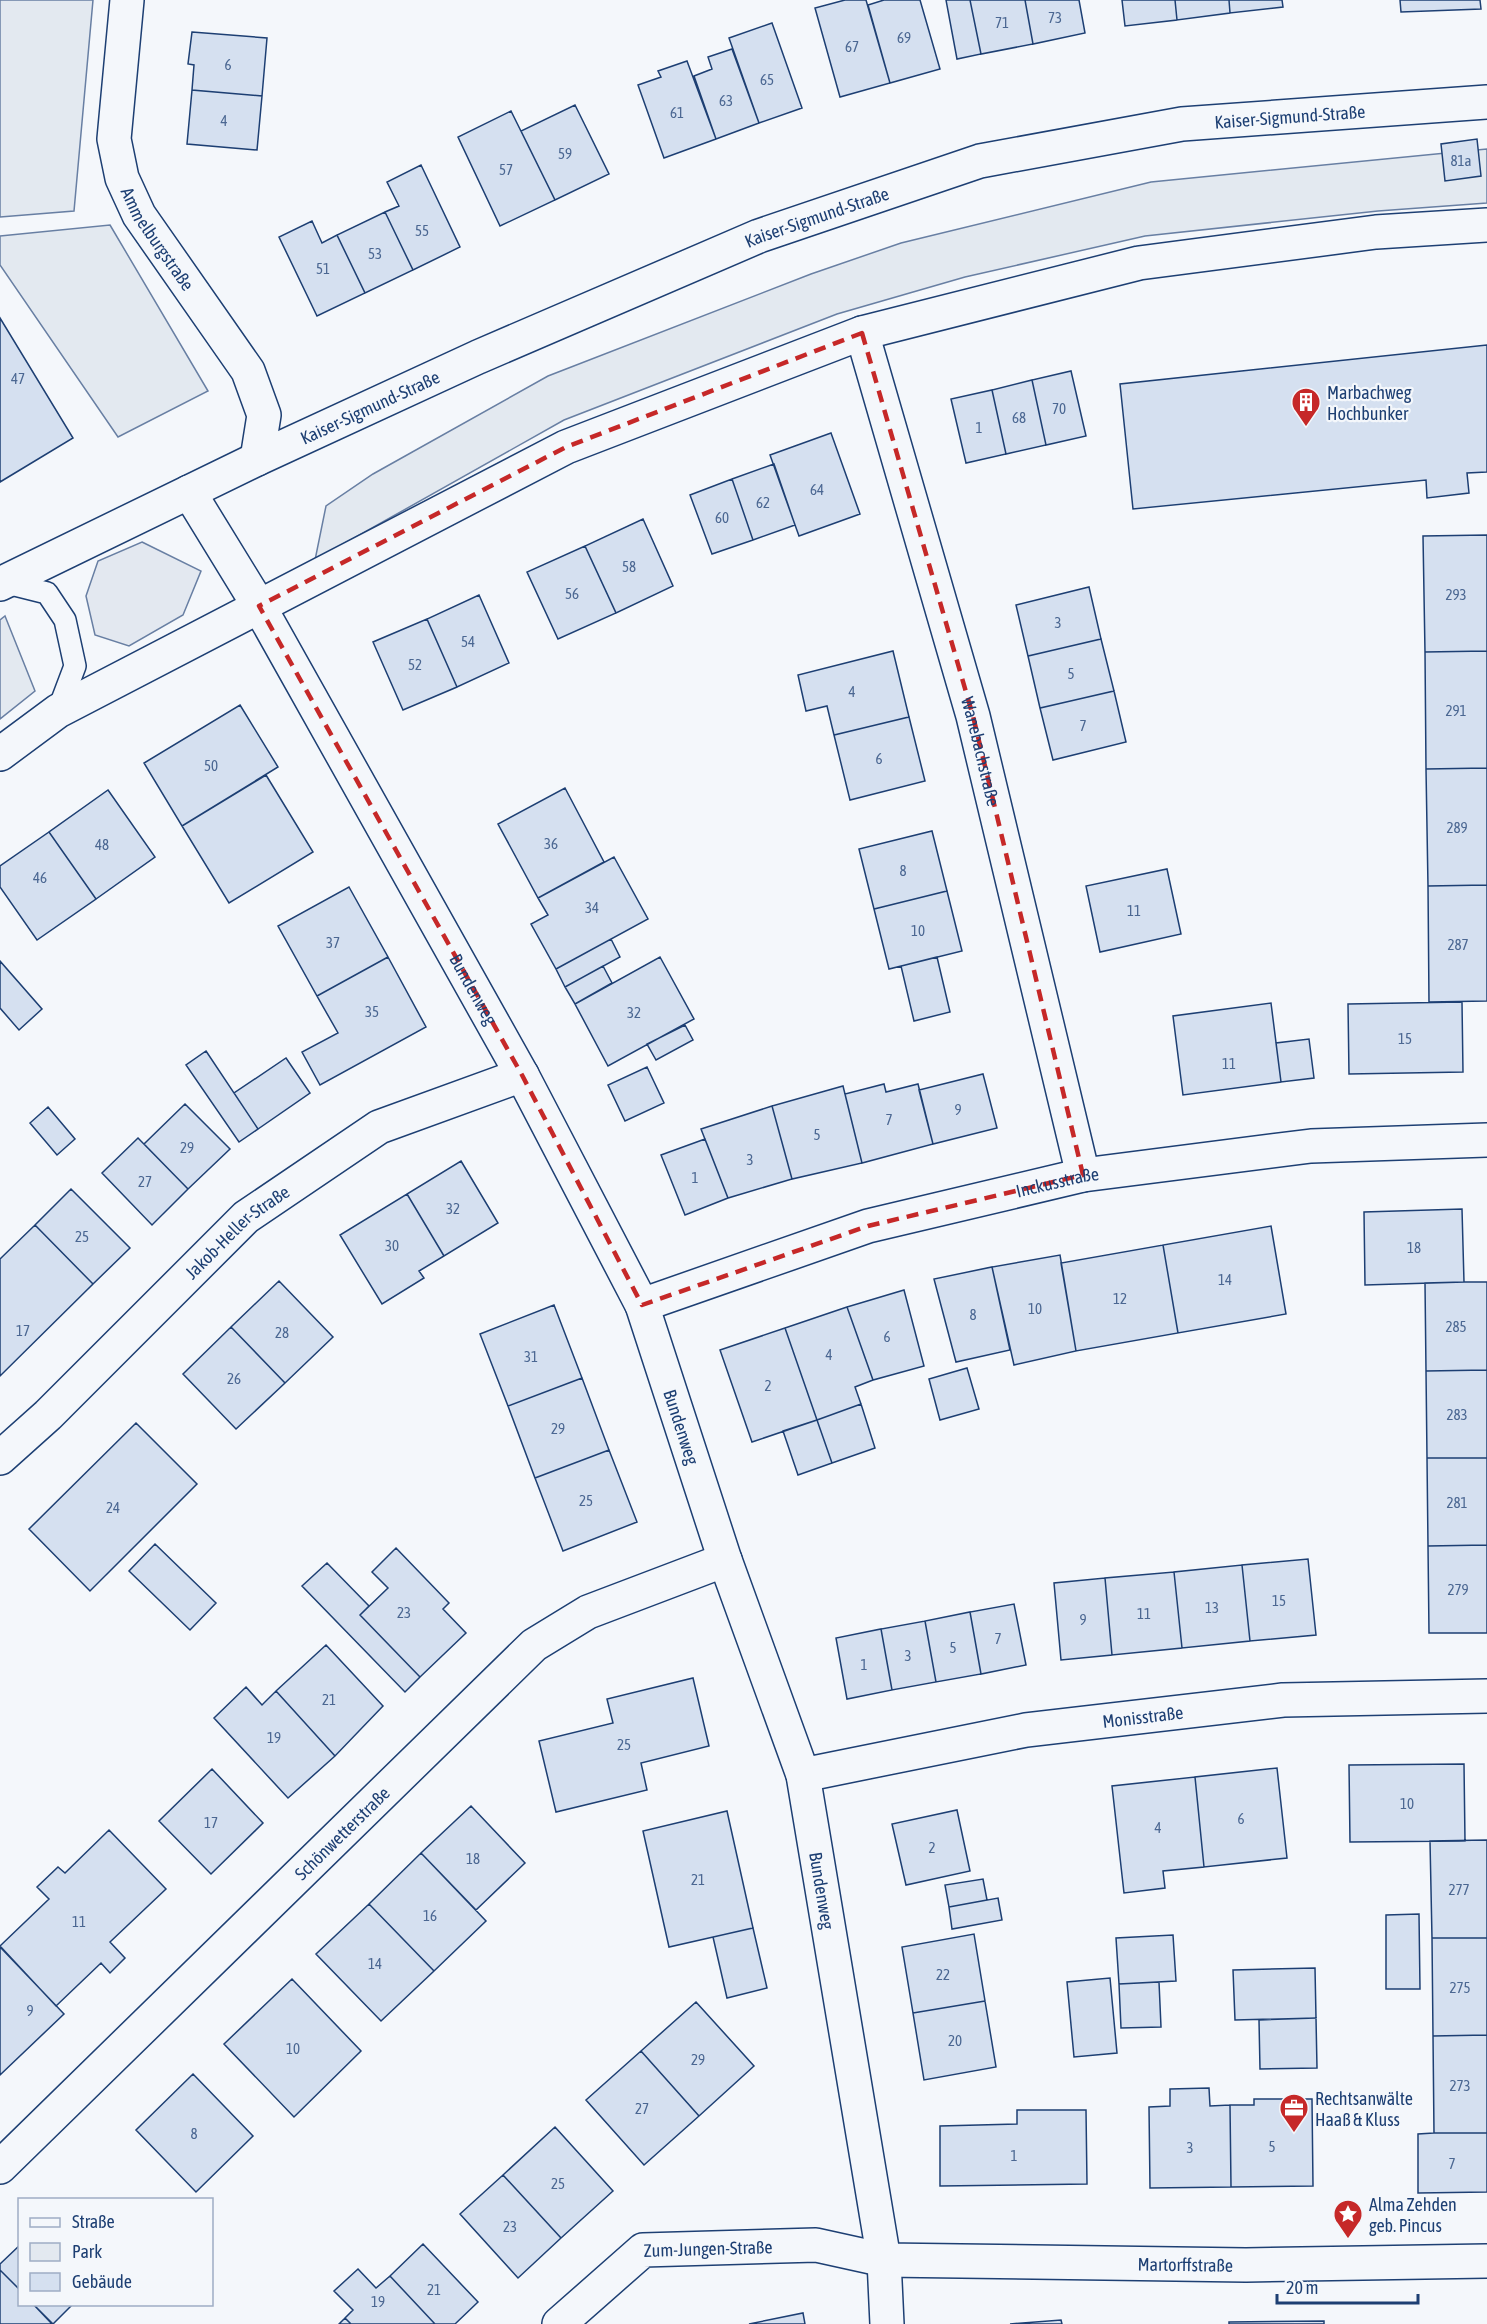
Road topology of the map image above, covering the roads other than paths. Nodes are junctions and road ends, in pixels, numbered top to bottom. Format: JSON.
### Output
{"nodes":[{"id":1,"x":127,"y":0,"type":"edge"},
{"id":2,"x":1487,"y":102,"type":"edge"},
{"id":3,"x":1487,"y":225,"type":"edge"},
{"id":4,"x":862,"y":333,"type":"junction"},
{"id":5,"x":257,"y":459,"type":"junction"},
{"id":6,"x":189,"y":492,"type":"junction"},
{"id":7,"x":1,"y":583,"type":"edge"},
{"id":8,"x":259,"y":606,"type":"junction"},
{"id":9,"x":58,"y":711,"type":"junction"},
{"id":10,"x":0,"y":754,"type":"edge"},
{"id":11,"x":522,"y":1075,"type":"junction"},
{"id":12,"x":1487,"y":1140,"type":"edge"},
{"id":13,"x":1083,"y":1175,"type":"junction"},
{"id":14,"x":642,"y":1305,"type":"junction"},
{"id":15,"x":0,"y":1458,"type":"edge"},
{"id":16,"x":725,"y":1560,"type":"junction"},
{"id":17,"x":1487,"y":1696,"type":"edge"},
{"id":18,"x":803,"y":1775,"type":"junction"},
{"id":19,"x":0,"y":2167,"type":"edge"},
{"id":20,"x":884,"y":2260,"type":"junction"},
{"id":21,"x":1487,"y":2261,"type":"edge"},
{"id":22,"x":559,"y":2324,"type":"edge"},
{"id":23,"x":887,"y":2324,"type":"edge"}],
"edges":[{"from":1,"to":5,"type":"street","name":"Ammelburgstraße"},
{"from":2,"to":5,"type":"street","name":"Kaiser-Sigmund-Straße"},
{"from":3,"to":4,"type":"street"},
{"from":4,"to":8,"type":"street"},
{"from":4,"to":13,"type":"street","name":"Wanebachstraße"},
{"from":5,"to":6,"type":"street","name":"Kaiser-Sigmund-Straße"},
{"from":6,"to":7,"type":"street","name":"Kaiser-Sigmund-Straße"},
{"from":6,"to":8,"type":"street"},
{"from":7,"to":9,"type":"lane"},
{"from":8,"to":9,"type":"street"},
{"from":8,"to":11,"type":"street","name":"Bundenweg"},
{"from":9,"to":10,"type":"street"},
{"from":11,"to":14,"type":"street","name":"Bundenweg"},
{"from":11,"to":15,"type":"street","name":"Jakob-Heller-Straße"},
{"from":12,"to":13,"type":"street","name":"Inckusstraße"},
{"from":13,"to":14,"type":"street","name":"Inckusstraße"},
{"from":14,"to":16,"type":"street","name":"Bundenweg"},
{"from":16,"to":18,"type":"street","name":"Bundenweg"},
{"from":16,"to":19,"type":"street","name":"Schönwetterstraße"},
{"from":17,"to":18,"type":"street","name":"Monisstraße"},
{"from":18,"to":20,"type":"street","name":"Bundenweg"},
{"from":20,"to":21,"type":"street","name":"Martorffstraße"},
{"from":20,"to":22,"type":"street","name":"Zum-Jungen-Straße"},
{"from":20,"to":23,"type":"street","name":"Bundenweg"}]}
